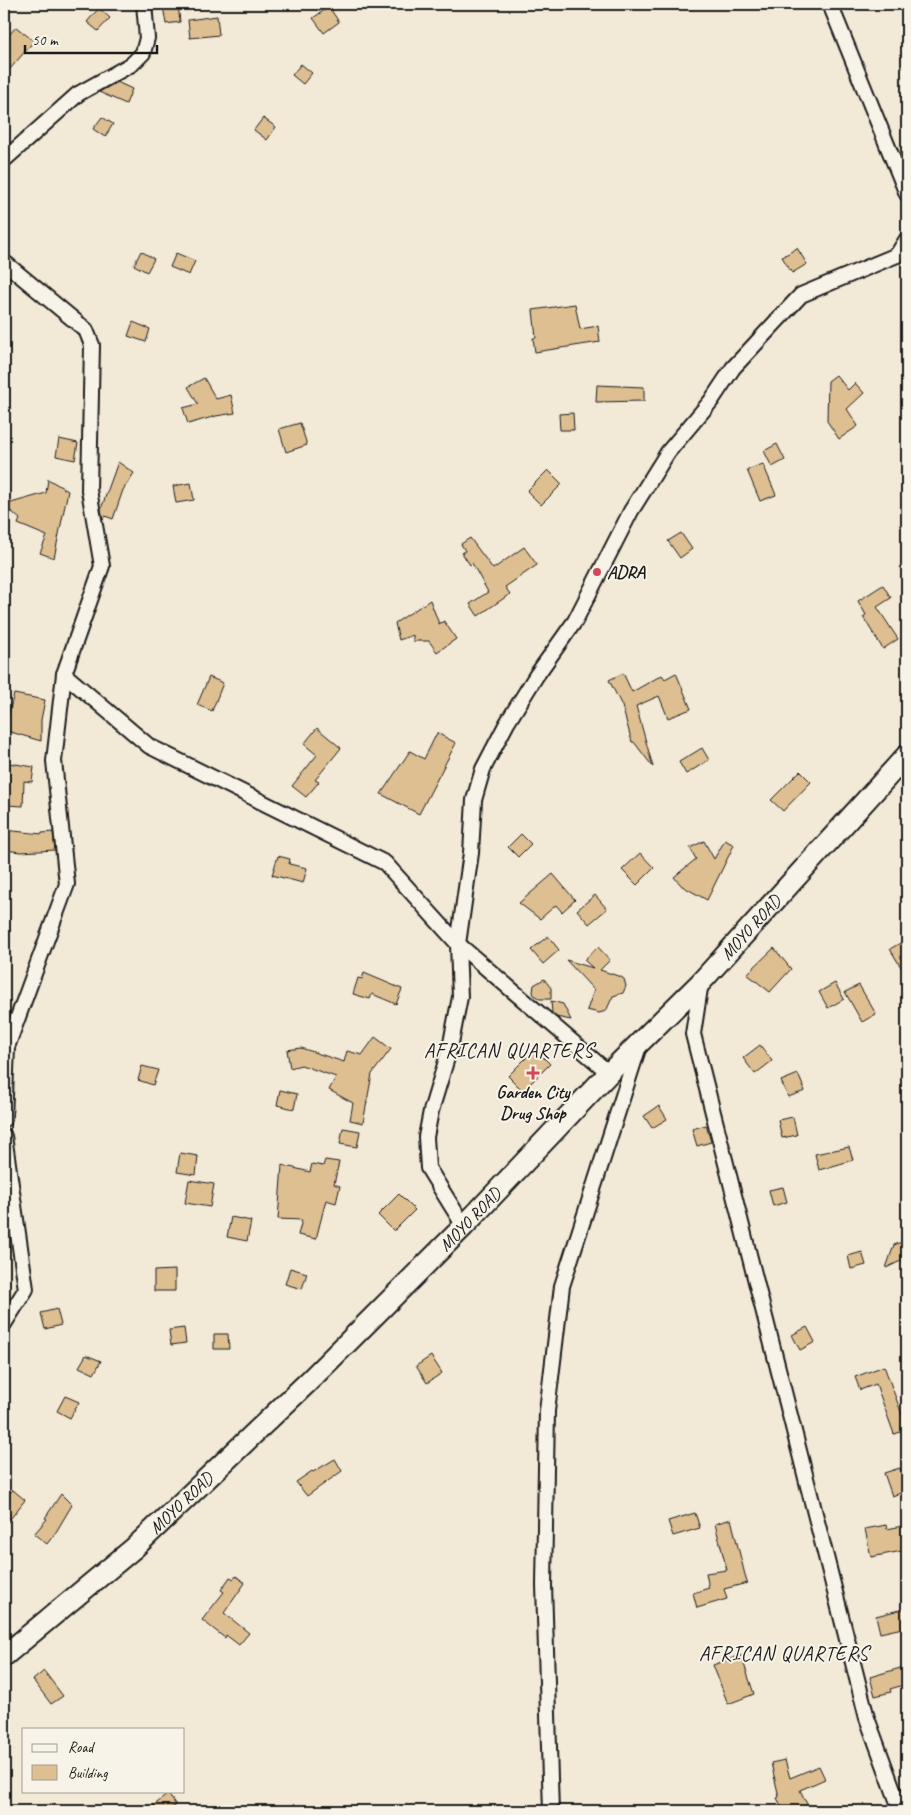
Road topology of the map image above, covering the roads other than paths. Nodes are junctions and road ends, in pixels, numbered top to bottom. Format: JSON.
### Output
{"nodes":[{"id":1,"x":144,"y":4,"type":"edge"},
{"id":2,"x":830,"y":4,"type":"edge"},
{"id":3,"x":4,"y":160,"type":"edge"},
{"id":4,"x":907,"y":194,"type":"edge"},
{"id":5,"x":907,"y":239,"type":"edge"},
{"id":6,"x":902,"y":253,"type":"edge"},
{"id":7,"x":4,"y":262,"type":"edge"},
{"id":8,"x":64,"y":674,"type":"junction"},
{"id":9,"x":907,"y":755,"type":"edge"},
{"id":10,"x":458,"y":944,"type":"junction"},
{"id":11,"x":701,"y":982,"type":"junction"},
{"id":12,"x":640,"y":1043,"type":"junction"},
{"id":13,"x":609,"y":1073,"type":"junction"},
{"id":14,"x":4,"y":1119,"type":"edge"},
{"id":15,"x":4,"y":1136,"type":"edge"},
{"id":16,"x":464,"y":1226,"type":"junction"},
{"id":17,"x":4,"y":1324,"type":"edge"},
{"id":18,"x":4,"y":1656,"type":"edge"},
{"id":19,"x":550,"y":1811,"type":"edge"},
{"id":20,"x":901,"y":1811,"type":"edge"}],
"edges":[{"from":1,"to":3,"type":"street"},
{"from":2,"to":4,"type":"street"},
{"from":5,"to":6,"type":"street"},
{"from":6,"to":10,"type":"street"},
{"from":7,"to":8,"type":"street"},
{"from":8,"to":10,"type":"street"},
{"from":8,"to":14,"type":"street"},
{"from":9,"to":11,"type":"main road","name":"MOYO ROAD"},
{"from":10,"to":13,"type":"street"},
{"from":10,"to":16,"type":"street"},
{"from":11,"to":12,"type":"main road","name":"MOYO ROAD"},
{"from":11,"to":20,"type":"street"},
{"from":12,"to":13,"type":"main road","name":"MOYO ROAD"},
{"from":12,"to":19,"type":"street"},
{"from":13,"to":16,"type":"main road","name":"MOYO ROAD"},
{"from":15,"to":17,"type":"street"},
{"from":16,"to":18,"type":"main road","name":"MOYO ROAD"}]}
